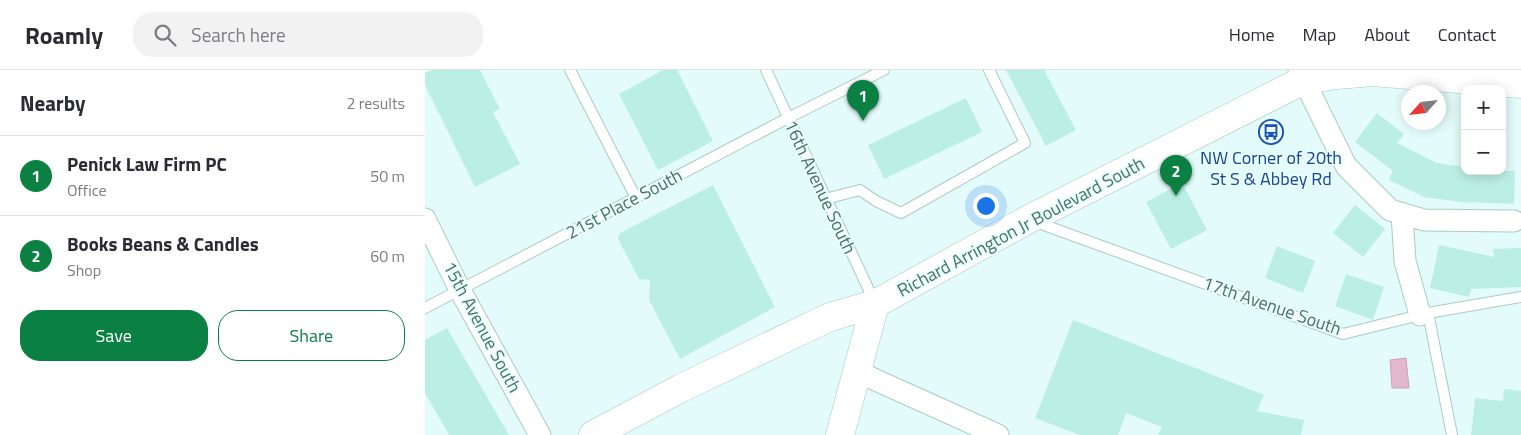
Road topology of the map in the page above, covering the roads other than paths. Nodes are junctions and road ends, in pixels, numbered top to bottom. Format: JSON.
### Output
{"nodes":[{"id":1,"x":570,"y":70,"type":"edge"},
{"id":2,"x":766,"y":70,"type":"edge"},
{"id":3,"x":884,"y":70,"type":"edge"},
{"id":4,"x":989,"y":70,"type":"edge"},
{"id":5,"x":1302,"y":75,"type":"edge"},
{"id":6,"x":1517,"y":79,"type":"edge"},
{"id":7,"x":788,"y":118,"type":"junction"},
{"id":8,"x":636,"y":198,"type":"junction"},
{"id":9,"x":825,"y":199,"type":"junction"},
{"id":10,"x":1402,"y":214,"type":"junction"},
{"id":11,"x":425,"y":219,"type":"edge"},
{"id":12,"x":1029,"y":219,"type":"junction"},
{"id":13,"x":1514,"y":221,"type":"dead end"},
{"id":14,"x":460,"y":290,"type":"junction"},
{"id":15,"x":1521,"y":296,"type":"edge"},
{"id":16,"x":875,"y":304,"type":"junction"},
{"id":17,"x":425,"y":308,"type":"edge"},
{"id":18,"x":1424,"y":314,"type":"junction"},
{"id":19,"x":858,"y":372,"type":"junction"},
{"id":20,"x":540,"y":435,"type":"edge"},
{"id":21,"x":593,"y":435,"type":"edge"},
{"id":22,"x":840,"y":435,"type":"edge"},
{"id":23,"x":998,"y":435,"type":"edge"},
{"id":24,"x":1452,"y":435,"type":"edge"}],
"edges":[{"from":1,"to":8,"type":"lane"},
{"from":2,"to":7,"type":"lane","name":"16th Avenue South"},
{"from":3,"to":7,"type":"lane","name":"21st Place South"},
{"from":4,"to":9,"type":"lane"},
{"from":5,"to":6,"type":"street","name":"Richard Arrington Jr Boulevard South"},
{"from":5,"to":10,"type":"street"},
{"from":5,"to":12,"type":"street","name":"Richard Arrington Jr Boulevard South"},
{"from":7,"to":8,"type":"lane","name":"21st Place South"},
{"from":7,"to":9,"type":"lane","name":"16th Avenue South"},
{"from":8,"to":14,"type":"lane","name":"21st Place South"},
{"from":9,"to":16,"type":"lane","name":"16th Avenue South"},
{"from":10,"to":13,"type":"street"},
{"from":10,"to":18,"type":"street"},
{"from":11,"to":14,"type":"street","name":"15th Avenue South"},
{"from":12,"to":16,"type":"street","name":"Richard Arrington Jr Boulevard South"},
{"from":12,"to":18,"type":"lane","name":"17th Avenue South"},
{"from":14,"to":17,"type":"lane","name":"21st Place South"},
{"from":14,"to":20,"type":"street","name":"15th Avenue South"},
{"from":15,"to":18,"type":"lane","name":"17th Avenue South"},
{"from":16,"to":19,"type":"street"},
{"from":16,"to":21,"type":"street","name":"Richard Arrington Jr Boulevard South"},
{"from":18,"to":24,"type":"lane"},
{"from":19,"to":22,"type":"street"},
{"from":19,"to":23,"type":"street"}]}
